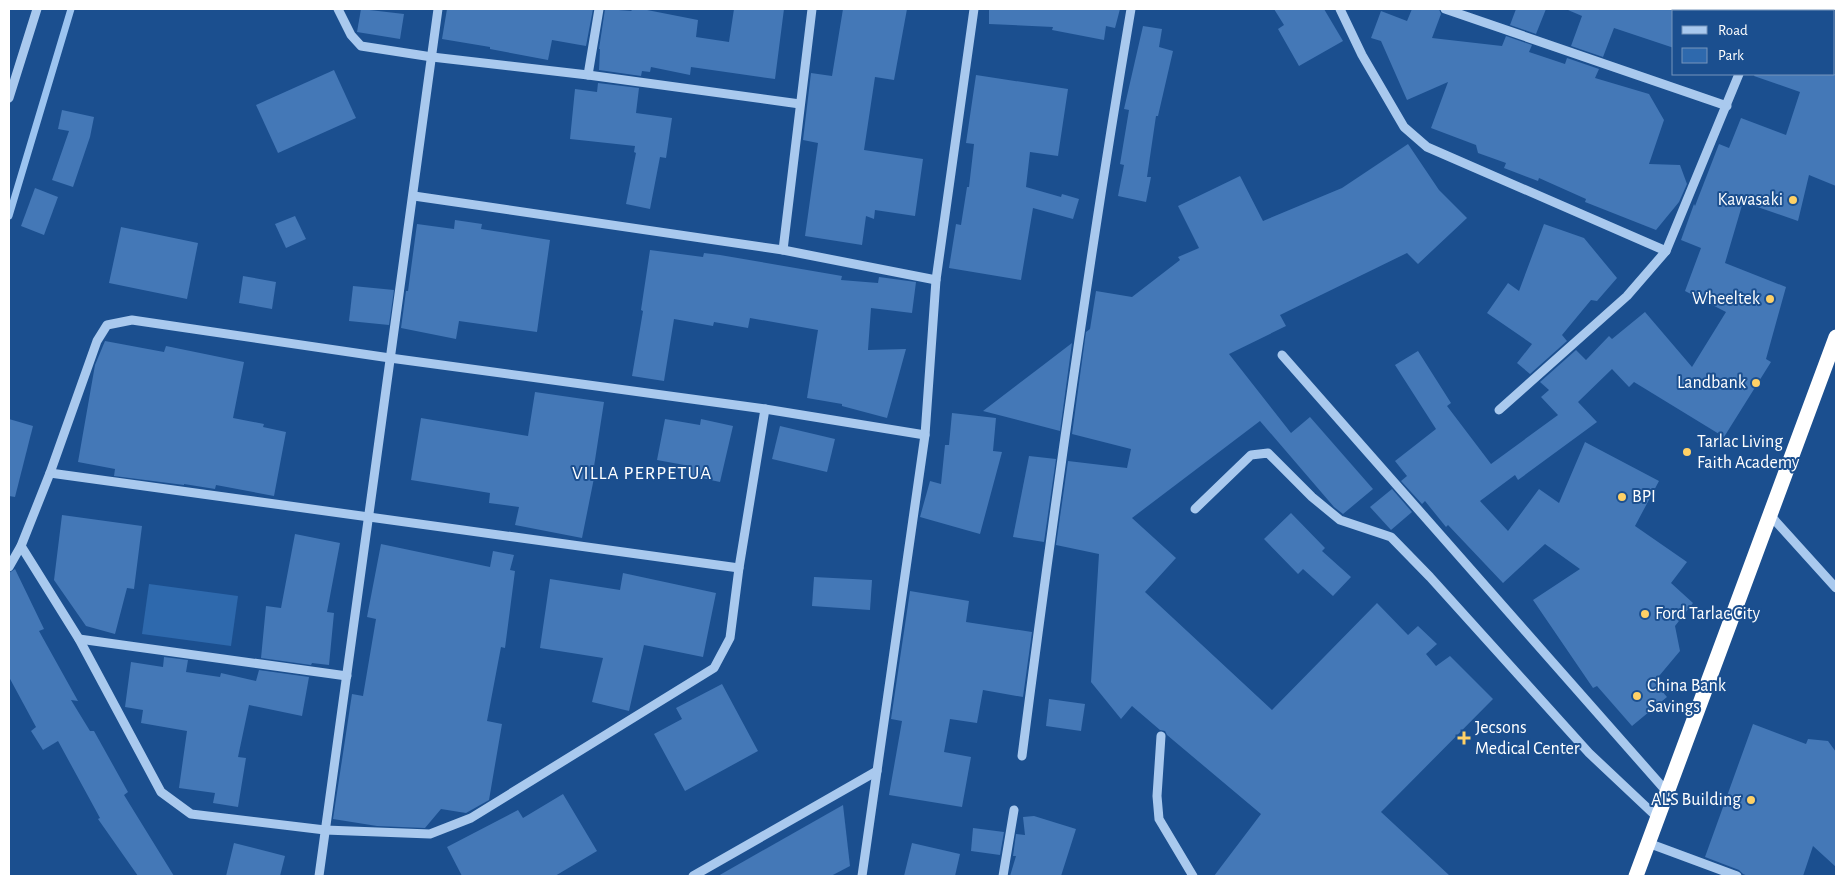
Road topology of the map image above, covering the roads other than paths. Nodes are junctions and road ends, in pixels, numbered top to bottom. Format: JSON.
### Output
{"nodes":[{"id":1,"x":37,"y":9,"type":"edge"},
{"id":2,"x":338,"y":9,"type":"edge"},
{"id":3,"x":438,"y":9,"type":"edge"},
{"id":4,"x":600,"y":9,"type":"edge"},
{"id":5,"x":812,"y":9,"type":"edge"},
{"id":6,"x":974,"y":9,"type":"edge"},
{"id":7,"x":1131,"y":9,"type":"edge"},
{"id":8,"x":1340,"y":9,"type":"edge"},
{"id":9,"x":1445,"y":9,"type":"edge"},
{"id":10,"x":432,"y":57,"type":"junction"},
{"id":11,"x":588,"y":75,"type":"junction"},
{"id":12,"x":1739,"y":75,"type":"edge"},
{"id":13,"x":9,"y":98,"type":"edge"},
{"id":14,"x":800,"y":104,"type":"junction"},
{"id":15,"x":1727,"y":106,"type":"junction"},
{"id":16,"x":414,"y":196,"type":"junction"},
{"id":17,"x":783,"y":250,"type":"junction"},
{"id":18,"x":1666,"y":251,"type":"junction"},
{"id":19,"x":936,"y":280,"type":"junction"},
{"id":20,"x":1835,"y":342,"type":"edge"},
{"id":21,"x":1282,"y":355,"type":"dead end"},
{"id":22,"x":390,"y":358,"type":"junction"},
{"id":23,"x":765,"y":409,"type":"junction"},
{"id":24,"x":1499,"y":410,"type":"dead end"},
{"id":25,"x":925,"y":434,"type":"junction"},
{"id":26,"x":50,"y":473,"type":"junction"},
{"id":27,"x":1195,"y":510,"type":"dead end"},
{"id":28,"x":1770,"y":514,"type":"junction"},
{"id":29,"x":367,"y":517,"type":"junction"},
{"id":30,"x":21,"y":546,"type":"junction"},
{"id":31,"x":9,"y":567,"type":"edge"},
{"id":32,"x":739,"y":568,"type":"junction"},
{"id":33,"x":1836,"y":588,"type":"edge"},
{"id":34,"x":79,"y":639,"type":"junction"},
{"id":35,"x":347,"y":676,"type":"junction"},
{"id":36,"x":1161,"y":736,"type":"dead end"},
{"id":37,"x":1022,"y":756,"type":"dead end"},
{"id":38,"x":876,"y":771,"type":"junction"},
{"id":39,"x":1667,"y":792,"type":"junction"},
{"id":40,"x":1014,"y":810,"type":"dead end"},
{"id":41,"x":1658,"y":818,"type":"junction"},
{"id":42,"x":325,"y":830,"type":"junction"},
{"id":43,"x":1648,"y":843,"type":"junction"},
{"id":44,"x":319,"y":876,"type":"edge"},
{"id":45,"x":693,"y":876,"type":"edge"},
{"id":46,"x":862,"y":876,"type":"edge"},
{"id":47,"x":1003,"y":876,"type":"edge"},
{"id":48,"x":1193,"y":876,"type":"edge"},
{"id":49,"x":1636,"y":876,"type":"edge"},
{"id":50,"x":1737,"y":876,"type":"edge"}],
"edges":[{"from":1,"to":13,"type":"street"},
{"from":2,"to":10,"type":"street"},
{"from":3,"to":10,"type":"street"},
{"from":4,"to":11,"type":"street"},
{"from":5,"to":14,"type":"street"},
{"from":6,"to":19,"type":"street"},
{"from":7,"to":37,"type":"street"},
{"from":8,"to":18,"type":"street"},
{"from":9,"to":15,"type":"street"},
{"from":10,"to":11,"type":"street"},
{"from":10,"to":16,"type":"street"},
{"from":11,"to":14,"type":"street"},
{"from":12,"to":15,"type":"street"},
{"from":14,"to":17,"type":"street"},
{"from":15,"to":18,"type":"street"},
{"from":16,"to":17,"type":"street"},
{"from":16,"to":22,"type":"street"},
{"from":17,"to":19,"type":"street"},
{"from":18,"to":24,"type":"street"},
{"from":19,"to":25,"type":"street"},
{"from":20,"to":28,"type":"highway"},
{"from":21,"to":39,"type":"street"},
{"from":22,"to":23,"type":"street"},
{"from":22,"to":26,"type":"street"},
{"from":22,"to":29,"type":"street"},
{"from":23,"to":25,"type":"street"},
{"from":23,"to":32,"type":"street"},
{"from":25,"to":38,"type":"street"},
{"from":26,"to":29,"type":"street"},
{"from":26,"to":30,"type":"street"},
{"from":27,"to":41,"type":"street"},
{"from":28,"to":33,"type":"street"},
{"from":28,"to":39,"type":"highway"},
{"from":29,"to":32,"type":"street"},
{"from":29,"to":35,"type":"street"},
{"from":30,"to":31,"type":"street"},
{"from":30,"to":34,"type":"street"},
{"from":32,"to":42,"type":"street"},
{"from":34,"to":35,"type":"street"},
{"from":34,"to":42,"type":"street"},
{"from":35,"to":42,"type":"street"},
{"from":36,"to":48,"type":"street"},
{"from":38,"to":45,"type":"street"},
{"from":38,"to":46,"type":"street"},
{"from":39,"to":41,"type":"highway"},
{"from":40,"to":47,"type":"street"},
{"from":41,"to":43,"type":"highway"},
{"from":42,"to":44,"type":"street"},
{"from":43,"to":49,"type":"highway"},
{"from":43,"to":50,"type":"street"}]}
